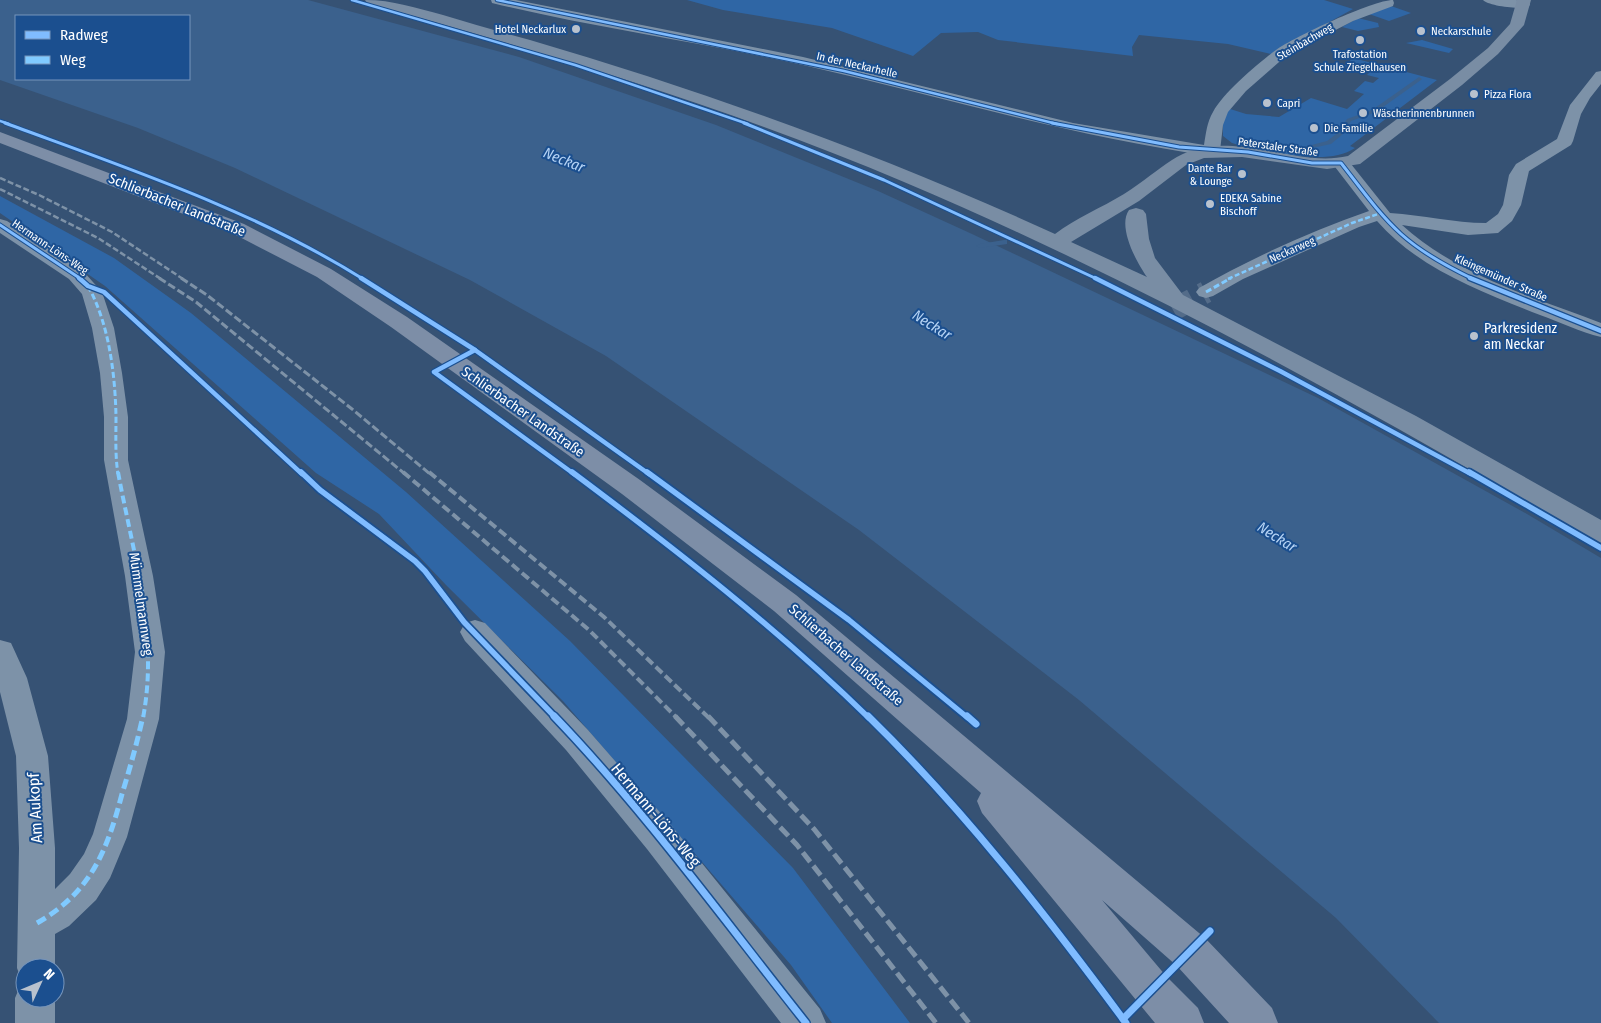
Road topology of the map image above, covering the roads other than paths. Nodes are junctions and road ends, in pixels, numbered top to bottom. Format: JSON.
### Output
{"nodes":[{"id":1,"x":372,"y":0,"type":"edge"},
{"id":2,"x":498,"y":0,"type":"edge"},
{"id":3,"x":1489,"y":0,"type":"edge"},
{"id":4,"x":1388,"y":3,"type":"dead end"},
{"id":5,"x":1524,"y":3,"type":"edge"},
{"id":6,"x":1601,"y":75,"type":"edge"},
{"id":7,"x":0,"y":137,"type":"edge"},
{"id":8,"x":1212,"y":151,"type":"junction"},
{"id":9,"x":1341,"y":163,"type":"junction"},
{"id":10,"x":1136,"y":214,"type":"junction"},
{"id":11,"x":1383,"y":215,"type":"junction"},
{"id":12,"x":0,"y":225,"type":"edge"},
{"id":13,"x":1058,"y":242,"type":"junction"},
{"id":14,"x":88,"y":286,"type":"joint"},
{"id":15,"x":1206,"y":292,"type":"tunnel mouth"},
{"id":16,"x":1176,"y":300,"type":"junction"},
{"id":17,"x":1601,"y":330,"type":"edge"},
{"id":18,"x":1601,"y":533,"type":"edge"},
{"id":19,"x":475,"y":632,"type":"dead end"},
{"id":20,"x":0,"y":652,"type":"edge"},
{"id":21,"x":945,"y":740,"type":"junction"},
{"id":22,"x":37,"y":922,"type":"junction"},
{"id":23,"x":36,"y":958,"type":"edge"},
{"id":24,"x":35,"y":1008,"type":"edge"},
{"id":25,"x":36,"y":1023,"type":"edge"},
{"id":26,"x":806,"y":1023,"type":"edge"},
{"id":27,"x":1182,"y":1023,"type":"edge"},
{"id":28,"x":1257,"y":1023,"type":"edge"}],
"edges":[{"from":1,"to":13,"type":"main road"},
{"from":2,"to":8,"type":"street","name":"In der Neckarhelle"},
{"from":3,"to":5,"type":"street"},
{"from":4,"to":8,"type":"street","name":"Steinbachweg"},
{"from":5,"to":9,"type":"main road","name":"Peterstaler Straße"},
{"from":6,"to":11,"type":"street"},
{"from":7,"to":21,"type":"main road","name":"Schlierbacher Landstraße"},
{"from":8,"to":9,"type":"main road","name":"Peterstaler Straße"},
{"from":8,"to":10,"type":"main road"},
{"from":8,"to":13,"type":"main road","name":"Peterstaler Straße"},
{"from":9,"to":11,"type":"street","name":"Kleingemünder Straße"},
{"from":10,"to":13,"type":"main road"},
{"from":10,"to":16,"type":"main road"},
{"from":11,"to":15,"type":"street","name":"Neckarweg"},
{"from":11,"to":17,"type":"street","name":"Kleingemünder Straße"},
{"from":12,"to":14,"type":"street","name":"Hermann-Löns-Weg"},
{"from":13,"to":16,"type":"main road"},
{"from":14,"to":22,"type":"street","name":"Mümmelmannweg"},
{"from":16,"to":18,"type":"main road"},
{"from":19,"to":26,"type":"street","name":"Hermann-Löns-Weg"},
{"from":20,"to":22,"type":"street","name":"Am Aukopf"},
{"from":21,"to":27,"type":"main road","name":"Schlierbacher Landstraße"},
{"from":21,"to":28,"type":"main road","name":"Schlierbacher Landstraße"},
{"from":22,"to":23,"type":"street","name":"Am Aukopf"},
{"from":24,"to":25,"type":"street"}]}
